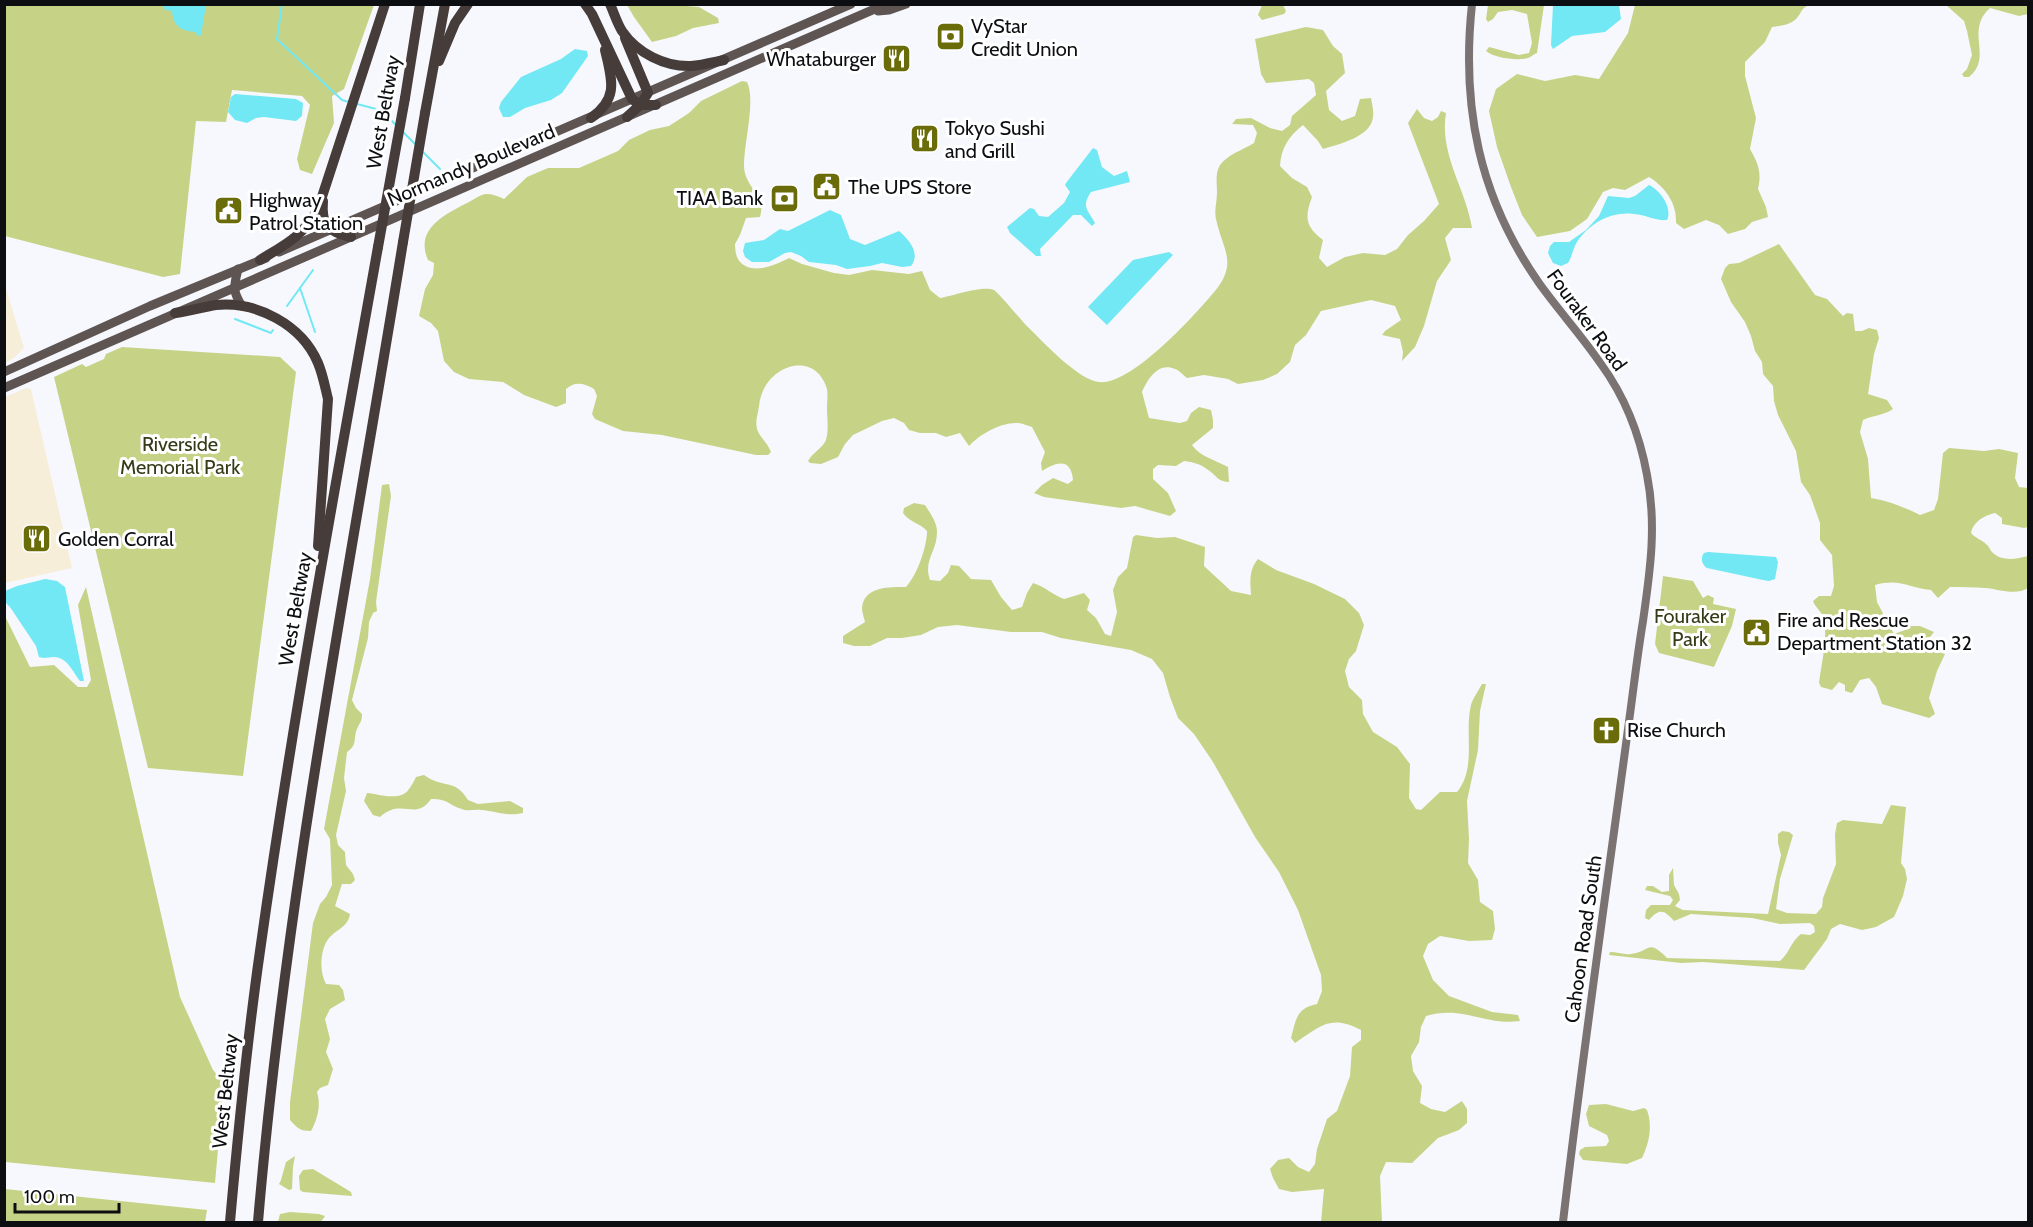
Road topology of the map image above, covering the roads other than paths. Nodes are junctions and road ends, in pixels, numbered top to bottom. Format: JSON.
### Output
{"nodes":[{"id":1,"x":385,"y":4,"type":"edge"},
{"id":2,"x":420,"y":4,"type":"edge"},
{"id":3,"x":445,"y":4,"type":"edge"},
{"id":4,"x":468,"y":4,"type":"edge"},
{"id":5,"x":585,"y":4,"type":"edge"},
{"id":6,"x":610,"y":4,"type":"edge"},
{"id":7,"x":851,"y":4,"type":"edge"},
{"id":8,"x":886,"y":4,"type":"edge"},
{"id":9,"x":906,"y":4,"type":"edge"},
{"id":10,"x":1472,"y":4,"type":"edge"},
{"id":11,"x":870,"y":11,"type":"junction"},
{"id":12,"x":621,"y":30,"type":"junction"},
{"id":13,"x":789,"y":32,"type":"junction"},
{"id":14,"x":602,"y":38,"type":"junction"},
{"id":15,"x":794,"y":44,"type":"junction"},
{"id":16,"x":724,"y":60,"type":"junction"},
{"id":17,"x":430,"y":81,"type":"junction"},
{"id":18,"x":648,"y":93,"type":"junction"},
{"id":19,"x":636,"y":102,"type":"junction"},
{"id":20,"x":656,"y":105,"type":"junction"},
{"id":21,"x":627,"y":117,"type":"junction"},
{"id":22,"x":591,"y":118,"type":"junction"},
{"id":23,"x":324,"y":195,"type":"junction"},
{"id":24,"x":332,"y":231,"type":"junction"},
{"id":25,"x":351,"y":237,"type":"junction"},
{"id":26,"x":260,"y":260,"type":"junction"},
{"id":27,"x":238,"y":269,"type":"junction"},
{"id":28,"x":234,"y":288,"type":"junction"},
{"id":29,"x":242,"y":306,"type":"junction"},
{"id":30,"x":176,"y":313,"type":"junction"},
{"id":31,"x":4,"y":372,"type":"edge"},
{"id":32,"x":4,"y":388,"type":"edge"},
{"id":33,"x":314,"y":603,"type":"junction"},
{"id":34,"x":1638,"y":661,"type":"joint"},
{"id":35,"x":230,"y":1222,"type":"edge"},
{"id":36,"x":258,"y":1222,"type":"edge"},
{"id":37,"x":1563,"y":1222,"type":"edge"}],
"edges":[{"from":1,"to":23,"type":"highway"},
{"from":2,"to":33,"type":"highway","name":"West Beltway","bridge":true},
{"from":3,"to":17,"type":"highway","name":"West Beltway"},
{"from":4,"to":17,"type":"highway"},
{"from":5,"to":14,"type":"highway"},
{"from":6,"to":12,"type":"highway"},
{"from":7,"to":13,"type":"main road"},
{"from":8,"to":11,"type":"main road","name":"Normandy Boulevard"},
{"from":9,"to":11,"type":"main road"},
{"from":10,"to":34,"type":"main road","name":"Fouraker Road"},
{"from":11,"to":15,"type":"main road","name":"Normandy Boulevard"},
{"from":12,"to":16,"type":"highway"},
{"from":12,"to":18,"type":"highway"},
{"from":13,"to":15,"type":"main road"},
{"from":13,"to":16,"type":"main road"},
{"from":14,"to":19,"type":"highway"},
{"from":14,"to":22,"type":"highway"},
{"from":15,"to":20,"type":"main road","name":"Normandy Boulevard"},
{"from":16,"to":18,"type":"main road"},
{"from":17,"to":36,"type":"highway","name":"West Beltway","bridge":true},
{"from":18,"to":19,"type":"highway"},
{"from":19,"to":20,"type":"highway"},
{"from":19,"to":21,"type":"highway"},
{"from":19,"to":22,"type":"main road","name":"Normandy Boulevard"},
{"from":20,"to":21,"type":"main road","name":"Normandy Boulevard"},
{"from":21,"to":25,"type":"main road","name":"Normandy Boulevard"},
{"from":22,"to":24,"type":"main road","name":"Normandy Boulevard"},
{"from":23,"to":24,"type":"highway"},
{"from":23,"to":26,"type":"highway"},
{"from":24,"to":25,"type":"highway"},
{"from":24,"to":26,"type":"main road","name":"Normandy Boulevard"},
{"from":25,"to":28,"type":"main road","name":"Normandy Boulevard"},
{"from":26,"to":27,"type":"main road","name":"Normandy Boulevard"},
{"from":27,"to":28,"type":"main road"},
{"from":27,"to":31,"type":"main road","name":"Normandy Boulevard"},
{"from":28,"to":29,"type":"main road"},
{"from":28,"to":30,"type":"main road","name":"Normandy Boulevard"},
{"from":29,"to":30,"type":"highway"},
{"from":29,"to":33,"type":"highway"},
{"from":30,"to":32,"type":"main road","name":"Normandy Boulevard"},
{"from":33,"to":35,"type":"highway","name":"West Beltway"},
{"from":34,"to":37,"type":"main road","name":"Cahoon Road South"}]}
